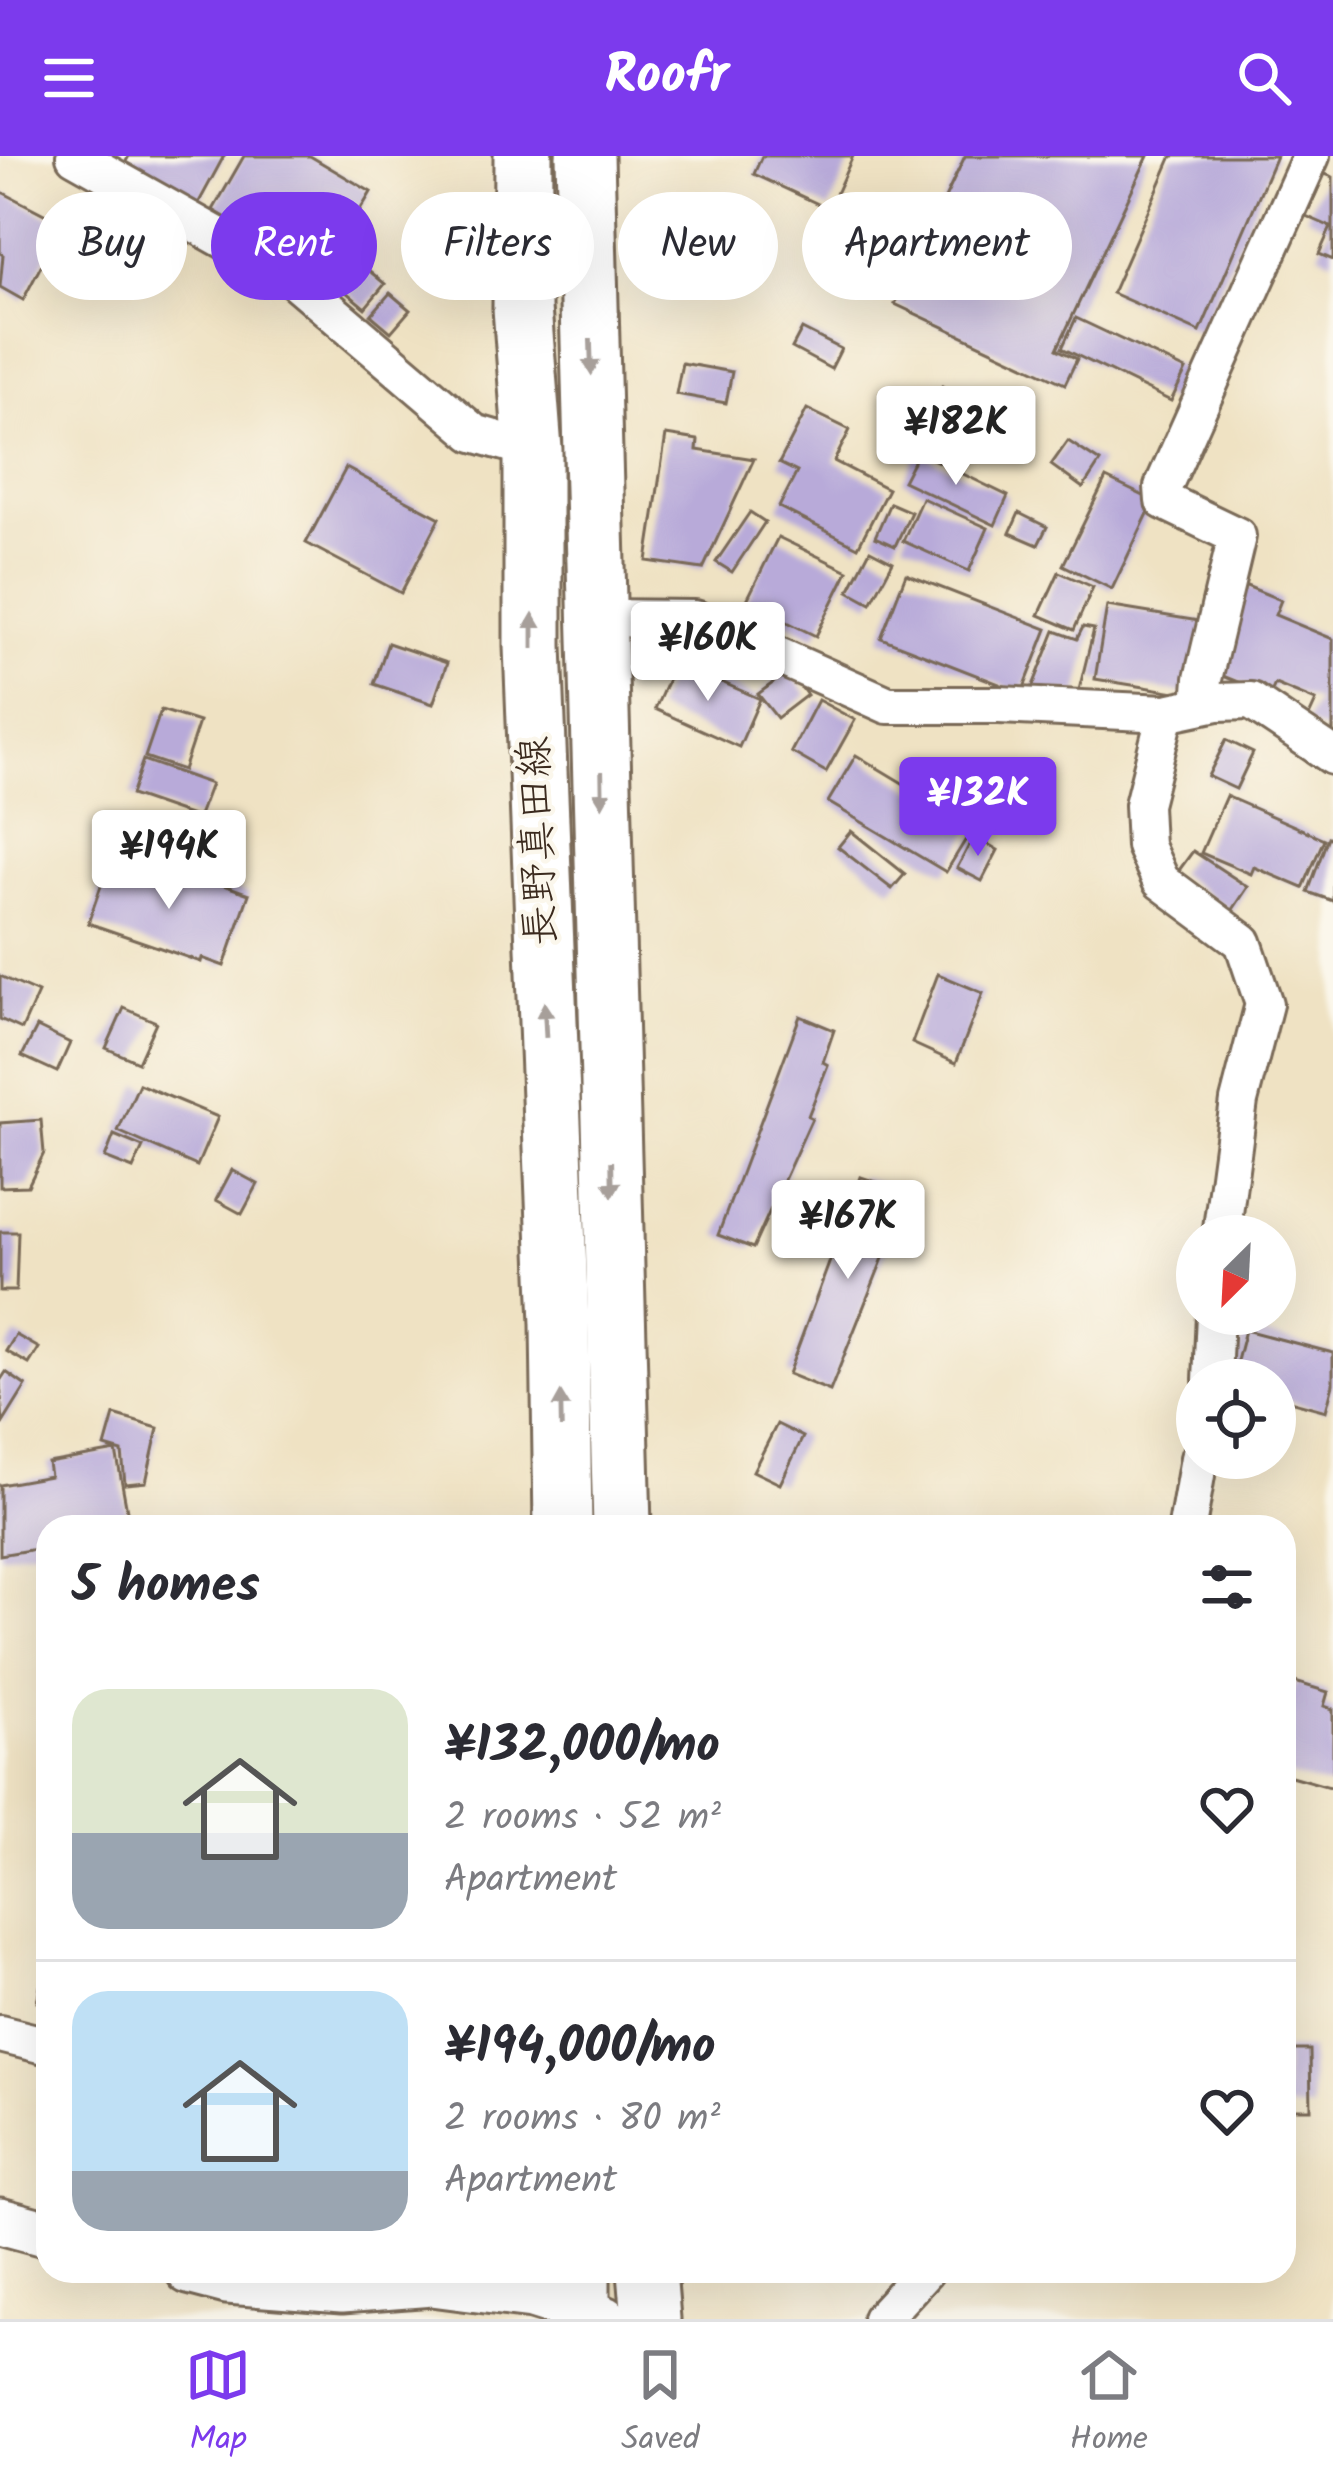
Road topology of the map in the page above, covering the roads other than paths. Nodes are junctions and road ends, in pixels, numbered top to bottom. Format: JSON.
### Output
{"nodes":[{"id":1,"x":75,"y":156,"type":"edge"},
{"id":2,"x":523,"y":156,"type":"edge"},
{"id":3,"x":585,"y":156,"type":"edge"},
{"id":4,"x":1311,"y":156,"type":"edge"},
{"id":5,"x":532,"y":450,"type":"junction"},
{"id":6,"x":598,"y":619,"type":"junction"},
{"id":7,"x":1184,"y":709,"type":"junction"},
{"id":8,"x":1333,"y":756,"type":"edge"},
{"id":9,"x":1224,"y":1215,"type":"edge"},
{"id":10,"x":1195,"y":1479,"type":"edge"},
{"id":11,"x":563,"y":1515,"type":"edge"},
{"id":12,"x":622,"y":1515,"type":"edge"},
{"id":13,"x":1189,"y":1515,"type":"edge"},
{"id":14,"x":0,"y":2034,"type":"edge"},
{"id":15,"x":36,"y":2043,"type":"edge"},
{"id":16,"x":0,"y":2221,"type":"edge"},
{"id":17,"x":36,"y":2231,"type":"edge"},
{"id":18,"x":253,"y":2283,"type":"edge"},
{"id":19,"x":390,"y":2283,"type":"edge"},
{"id":20,"x":464,"y":2283,"type":"edge"},
{"id":21,"x":648,"y":2283,"type":"edge"},
{"id":22,"x":914,"y":2283,"type":"edge"},
{"id":23,"x":587,"y":2305,"type":"edge"},
{"id":24,"x":651,"y":2319,"type":"edge"},
{"id":25,"x":881,"y":2319,"type":"edge"}],
"edges":[{"from":1,"to":5,"type":"street"},
{"from":2,"to":5,"type":"main road","name":"長野真田線"},
{"from":3,"to":6,"type":"main road","name":"長野真田線","one_way":true},
{"from":4,"to":7,"type":"street"},
{"from":11,"to":5,"type":"main road","name":"長野真田線","one_way":true},
{"from":6,"to":7,"type":"street"},
{"from":6,"to":12,"type":"main road","name":"長野真田線","one_way":true},
{"from":7,"to":8,"type":"street"},
{"from":7,"to":9,"type":"street"},
{"from":10,"to":13,"type":"street"},
{"from":14,"to":15,"type":"street"},
{"from":16,"to":17,"type":"street"},
{"from":18,"to":19,"type":"street"},
{"from":20,"to":23,"type":"street"},
{"from":21,"to":24,"type":"main road"},
{"from":22,"to":25,"type":"street"}]}
